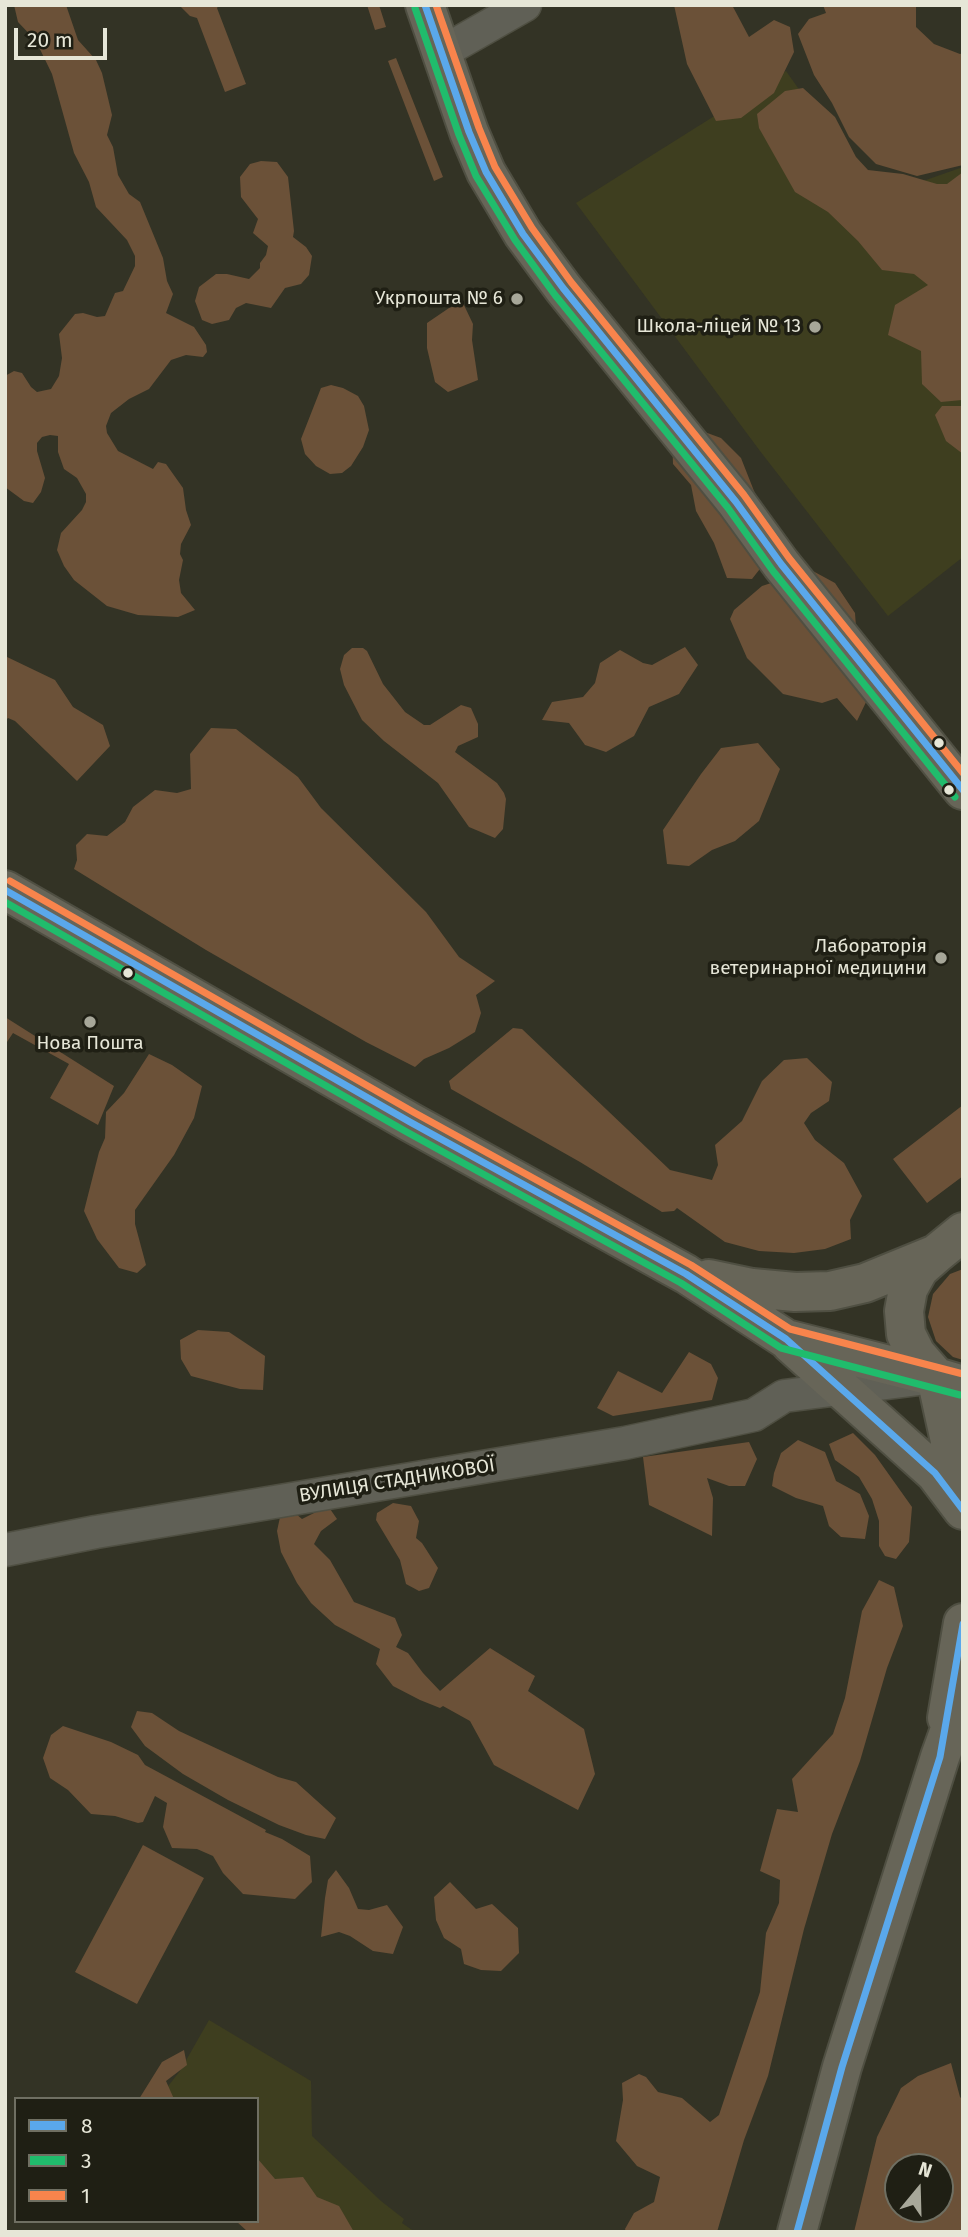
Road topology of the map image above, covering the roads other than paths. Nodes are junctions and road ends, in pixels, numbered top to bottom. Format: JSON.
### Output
{"nodes":[{"id":1,"x":425,"y":5,"type":"edge"},
{"id":2,"x":525,"y":5,"type":"edge"},
{"id":3,"x":441,"y":53,"type":"junction"},
{"id":4,"x":963,"y":790,"type":"edge"},
{"id":5,"x":5,"y":890,"type":"edge"},
{"id":6,"x":954,"y":1243,"type":"edge"},
{"id":7,"x":686,"y":1274,"type":"junction"},
{"id":8,"x":786,"y":1339,"type":"junction"},
{"id":9,"x":949,"y":1381,"type":"edge"},
{"id":10,"x":842,"y":1388,"type":"junction"},
{"id":11,"x":963,"y":1502,"type":"edge"},
{"id":12,"x":963,"y":1510,"type":"edge"},
{"id":13,"x":5,"y":1550,"type":"edge"},
{"id":14,"x":963,"y":1623,"type":"edge"},
{"id":15,"x":963,"y":1693,"type":"edge"},
{"id":16,"x":940,"y":1757,"type":"junction"},
{"id":17,"x":797,"y":2232,"type":"edge"}],
"edges":[{"from":1,"to":3,"type":"main road"},
{"from":2,"to":3,"type":"street"},
{"from":3,"to":4,"type":"main road"},
{"from":5,"to":7,"type":"main road"},
{"from":6,"to":7,"type":"main road"},
{"from":6,"to":9,"type":"main road"},
{"from":7,"to":8,"type":"main road"},
{"from":8,"to":9,"type":"main road"},
{"from":8,"to":10,"type":"main road"},
{"from":9,"to":10,"type":"street"},
{"from":9,"to":11,"type":"main road"},
{"from":10,"to":12,"type":"main road"},
{"from":10,"to":13,"type":"street","name":"ВУЛИЦЯ СТАДНИКОВОЇ"},
{"from":14,"to":16,"type":"main road"},
{"from":15,"to":16,"type":"main road"},
{"from":16,"to":17,"type":"main road"}]}
